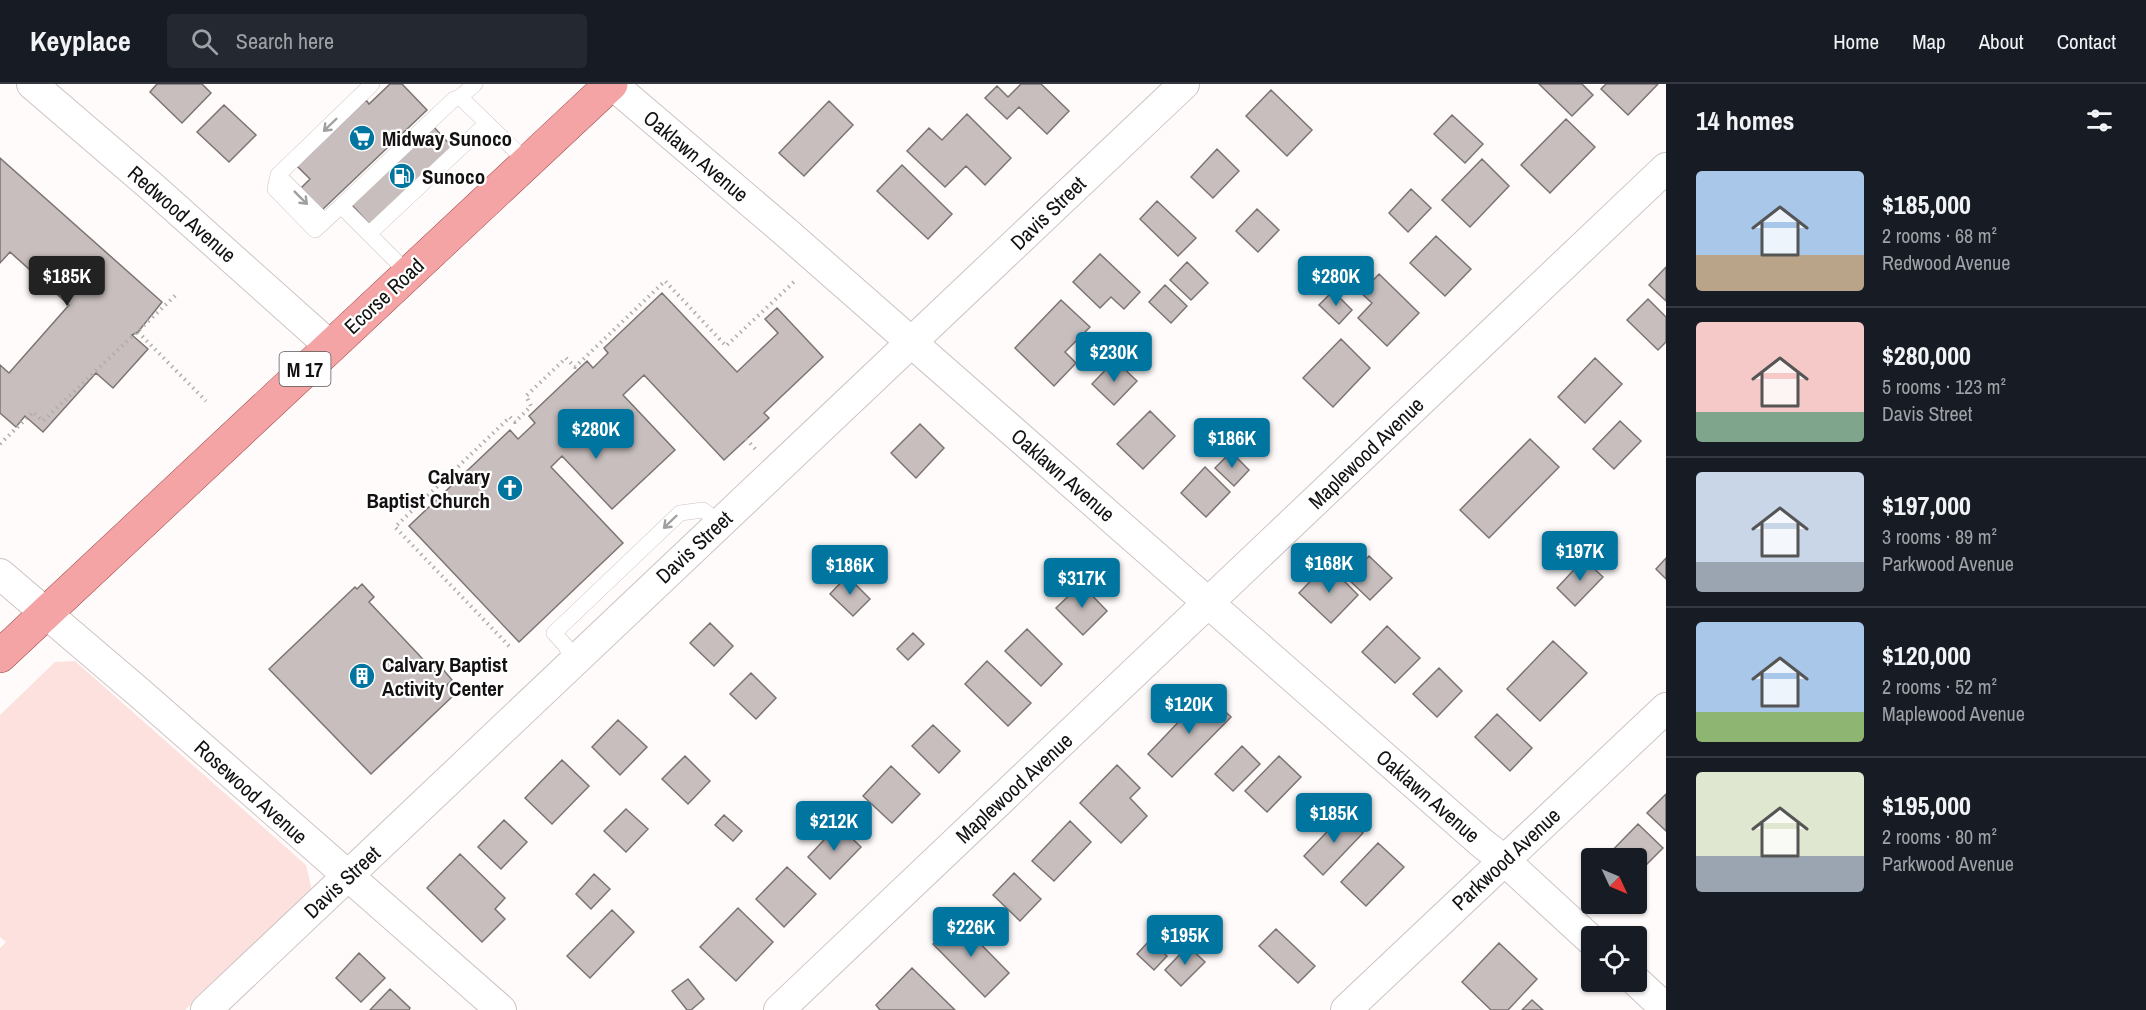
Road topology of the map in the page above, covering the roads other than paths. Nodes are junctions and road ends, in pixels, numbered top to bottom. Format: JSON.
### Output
{"nodes":[{"id":1,"x":32,"y":84,"type":"edge"},
{"id":2,"x":372,"y":84,"type":"edge"},
{"id":3,"x":475,"y":84,"type":"edge"},
{"id":4,"x":612,"y":84,"type":"edge"},
{"id":5,"x":1184,"y":84,"type":"edge"},
{"id":6,"x":460,"y":97,"type":"junction"},
{"id":7,"x":487,"y":123,"type":"junction"},
{"id":8,"x":527,"y":162,"type":"junction"},
{"id":9,"x":1666,"y":168,"type":"edge"},
{"id":10,"x":341,"y":206,"type":"junction"},
{"id":11,"x":369,"y":234,"type":"junction"},
{"id":12,"x":409,"y":274,"type":"junction"},
{"id":13,"x":912,"y":343,"type":"junction"},
{"id":14,"x":330,"y":346,"type":"junction"},
{"id":15,"x":0,"y":574,"type":"edge"},
{"id":16,"x":1209,"y":603,"type":"junction"},
{"id":17,"x":46,"y":612,"type":"junction"},
{"id":18,"x":0,"y":657,"type":"edge"},
{"id":19,"x":1666,"y":708,"type":"edge"},
{"id":20,"x":1504,"y":860,"type":"junction"},
{"id":21,"x":347,"y":877,"type":"junction"},
{"id":22,"x":1581,"y":931,"type":"edge"},
{"id":23,"x":1647,"y":992,"type":"edge"},
{"id":24,"x":1666,"y":1009,"type":"edge"},
{"id":25,"x":206,"y":1010,"type":"edge"},
{"id":26,"x":501,"y":1010,"type":"edge"},
{"id":27,"x":779,"y":1010,"type":"edge"},
{"id":28,"x":1346,"y":1010,"type":"edge"}],
"edges":[{"from":1,"to":14,"type":"street","name":"Redwood Avenue"},
{"from":2,"to":10,"type":"lane","one_way":true},
{"from":3,"to":6,"type":"lane"},
{"from":4,"to":8,"type":"main road","name":"Ecorse Road","number":"M 17"},
{"from":4,"to":13,"type":"street","name":"Oaklawn Avenue"},
{"from":5,"to":13,"type":"street","name":"Davis Street"},
{"from":6,"to":7,"type":"lane"},
{"from":6,"to":10,"type":"lane"},
{"from":7,"to":8,"type":"lane"},
{"from":7,"to":11,"type":"lane"},
{"from":8,"to":12,"type":"main road","name":"Ecorse Road","number":"M 17"},
{"from":9,"to":16,"type":"street","name":"Maplewood Avenue"},
{"from":10,"to":11,"type":"lane"},
{"from":11,"to":12,"type":"lane"},
{"from":12,"to":14,"type":"main road","name":"Ecorse Road","number":"M 17"},
{"from":13,"to":16,"type":"street","name":"Oaklawn Avenue"},
{"from":13,"to":21,"type":"street","name":"Davis Street"},
{"from":14,"to":17,"type":"main road","name":"Ecorse Road","number":"M 17"},
{"from":15,"to":17,"type":"street","name":"Rosewood Avenue"},
{"from":16,"to":20,"type":"street","name":"Oaklawn Avenue"},
{"from":16,"to":27,"type":"street","name":"Maplewood Avenue"},
{"from":17,"to":18,"type":"main road","name":"Ecorse Road","number":"M 17"},
{"from":17,"to":21,"type":"street","name":"Rosewood Avenue"},
{"from":19,"to":20,"type":"street","name":"Parkwood Avenue"},
{"from":20,"to":22,"type":"street","name":"Oaklawn Avenue"},
{"from":20,"to":28,"type":"street","name":"Parkwood Avenue"},
{"from":21,"to":25,"type":"street","name":"Davis Street"},
{"from":21,"to":26,"type":"street","name":"Rosewood Avenue"},
{"from":23,"to":24,"type":"street"}]}
